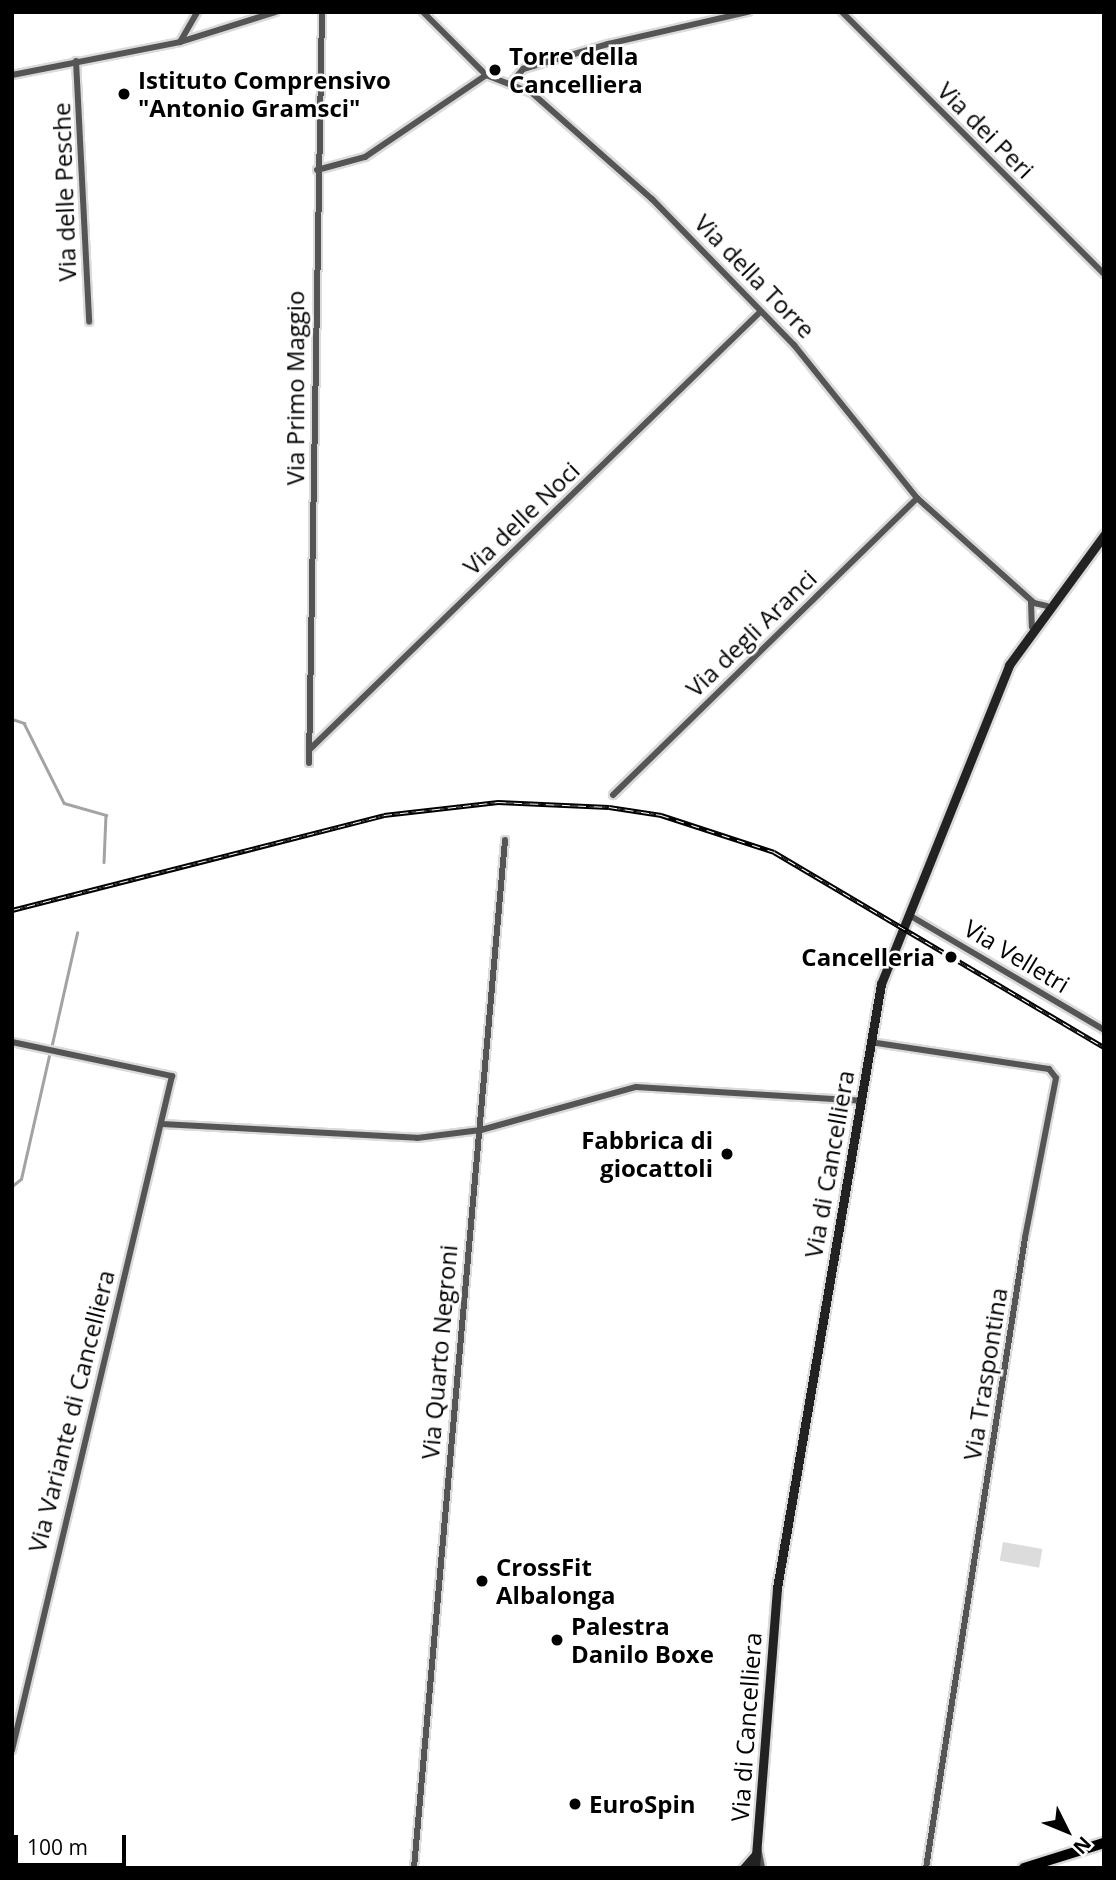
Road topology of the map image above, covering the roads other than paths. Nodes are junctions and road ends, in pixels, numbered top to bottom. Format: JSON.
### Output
{"nodes":[{"id":1,"x":197,"y":12,"type":"edge"},
{"id":2,"x":275,"y":12,"type":"edge"},
{"id":3,"x":322,"y":12,"type":"edge"},
{"id":4,"x":424,"y":12,"type":"edge"},
{"id":5,"x":748,"y":12,"type":"edge"},
{"id":6,"x":842,"y":12,"type":"edge"},
{"id":7,"x":180,"y":42,"type":"junction"},
{"id":8,"x":76,"y":61,"type":"junction"},
{"id":9,"x":12,"y":75,"type":"edge"},
{"id":10,"x":486,"y":75,"type":"junction"},
{"id":11,"x":513,"y":81,"type":"junction"},
{"id":12,"x":317,"y":170,"type":"junction"},
{"id":13,"x":1104,"y":274,"type":"edge"},
{"id":14,"x":760,"y":312,"type":"junction"},
{"id":15,"x":89,"y":322,"type":"dead end"},
{"id":16,"x":917,"y":498,"type":"junction"},
{"id":17,"x":1104,"y":535,"type":"edge"},
{"id":18,"x":1030,"y":600,"type":"junction"},
{"id":19,"x":1047,"y":606,"type":"junction"},
{"id":20,"x":1032,"y":627,"type":"junction"},
{"id":21,"x":309,"y":750,"type":"junction"},
{"id":22,"x":309,"y":763,"type":"dead end"},
{"id":23,"x":613,"y":795,"type":"dead end"},
{"id":24,"x":505,"y":839,"type":"dead end"},
{"id":25,"x":909,"y":915,"type":"junction"},
{"id":26,"x":1104,"y":1030,"type":"edge"},
{"id":27,"x":12,"y":1042,"type":"edge"},
{"id":28,"x":868,"y":1042,"type":"junction"},
{"id":29,"x":862,"y":1101,"type":"junction"},
{"id":30,"x":162,"y":1124,"type":"junction"},
{"id":31,"x":481,"y":1129,"type":"junction"},
{"id":32,"x":12,"y":1750,"type":"edge"},
{"id":33,"x":1104,"y":1843,"type":"edge"},
{"id":34,"x":757,"y":1850,"type":"junction"},
{"id":35,"x":414,"y":1868,"type":"edge"},
{"id":36,"x":744,"y":1868,"type":"edge"},
{"id":37,"x":755,"y":1868,"type":"edge"},
{"id":38,"x":762,"y":1868,"type":"edge"},
{"id":39,"x":926,"y":1868,"type":"edge"},
{"id":40,"x":1024,"y":1868,"type":"edge"}],
"edges":[{"from":1,"to":7,"type":"street"},
{"from":2,"to":7,"type":"street"},
{"from":3,"to":12,"type":"street","name":"Via Primo Maggio"},
{"from":4,"to":10,"type":"street"},
{"from":5,"to":11,"type":"street"},
{"from":6,"to":13,"type":"street","name":"Via dei Peri"},
{"from":7,"to":8,"type":"street"},
{"from":8,"to":9,"type":"street"},
{"from":8,"to":15,"type":"street","name":"Via delle Pesche"},
{"from":10,"to":11,"type":"street","name":"Via della Torre"},
{"from":10,"to":12,"type":"street"},
{"from":11,"to":14,"type":"street","name":"Via della Torre"},
{"from":12,"to":21,"type":"street","name":"Via Primo Maggio"},
{"from":14,"to":16,"type":"street","name":"Via della Torre"},
{"from":14,"to":21,"type":"street","name":"Via delle Noci"},
{"from":16,"to":18,"type":"street","name":"Via della Torre"},
{"from":16,"to":23,"type":"street","name":"Via degli Aranci"},
{"from":17,"to":19,"type":"street","name":"Via di Cancelliera"},
{"from":18,"to":19,"type":"street","name":"Via della Torre"},
{"from":18,"to":20,"type":"street"},
{"from":19,"to":20,"type":"street","name":"Via di Cancelliera"},
{"from":20,"to":25,"type":"street","name":"Via di Cancelliera"},
{"from":21,"to":22,"type":"street","name":"Via Primo Maggio"},
{"from":24,"to":31,"type":"street","name":"Via Quarto Negroni"},
{"from":25,"to":26,"type":"street","name":"Via Velletri"},
{"from":25,"to":28,"type":"street","name":"Via di Cancelliera"},
{"from":27,"to":30,"type":"street","name":"Via Variante di Cancelliera"},
{"from":28,"to":29,"type":"street","name":"Via di Cancelliera"},
{"from":28,"to":39,"type":"street","name":"Via Traspontina"},
{"from":29,"to":31,"type":"street"},
{"from":29,"to":34,"type":"street","name":"Via di Cancelliera"},
{"from":30,"to":31,"type":"street"},
{"from":30,"to":32,"type":"street","name":"Via Variante di Cancelliera"},
{"from":31,"to":35,"type":"street","name":"Via Quarto Negroni"},
{"from":33,"to":40,"type":"main road"},
{"from":34,"to":36,"type":"street","name":"Via di Cancelliera"},
{"from":34,"to":37,"type":"street","name":"Via di Cancelliera"},
{"from":34,"to":38,"type":"street"}]}
